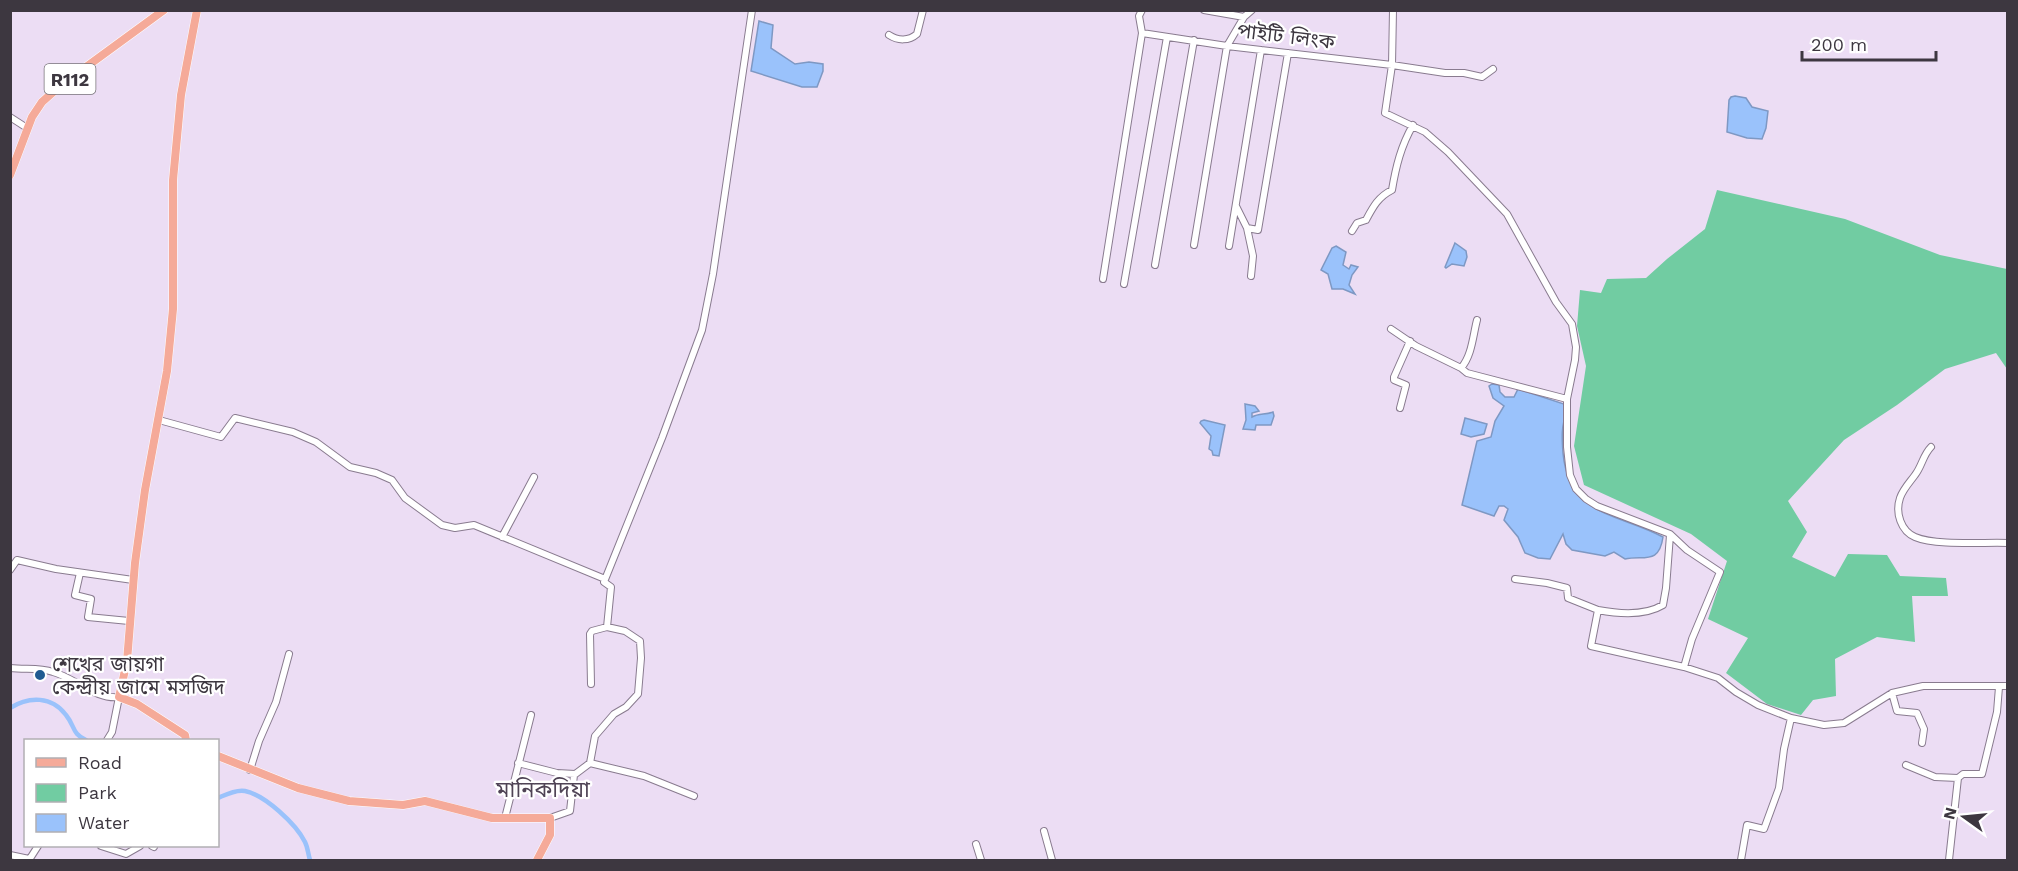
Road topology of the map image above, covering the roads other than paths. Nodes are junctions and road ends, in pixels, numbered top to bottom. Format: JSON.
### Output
{"nodes":[{"id":1,"x":164,"y":10,"type":"edge"},
{"id":2,"x":197,"y":10,"type":"edge"},
{"id":3,"x":752,"y":10,"type":"edge"},
{"id":4,"x":922,"y":10,"type":"edge"},
{"id":5,"x":1142,"y":10,"type":"edge"},
{"id":6,"x":1204,"y":10,"type":"edge"},
{"id":7,"x":1252,"y":10,"type":"edge"},
{"id":8,"x":1393,"y":10,"type":"edge"},
{"id":9,"x":1244,"y":18,"type":"junction"},
{"id":10,"x":1142,"y":33,"type":"junction"},
{"id":11,"x":889,"y":35,"type":"dead end"},
{"id":12,"x":1167,"y":37,"type":"junction"},
{"id":13,"x":1194,"y":40,"type":"junction"},
{"id":14,"x":1227,"y":46,"type":"junction"},
{"id":15,"x":1261,"y":50,"type":"junction"},
{"id":16,"x":1288,"y":53,"type":"junction"},
{"id":17,"x":1392,"y":65,"type":"junction"},
{"id":18,"x":1493,"y":69,"type":"dead end"},
{"id":19,"x":10,"y":117,"type":"edge"},
{"id":20,"x":1413,"y":125,"type":"junction"},
{"id":21,"x":27,"y":128,"type":"junction"},
{"id":22,"x":10,"y":175,"type":"edge"},
{"id":23,"x":1236,"y":207,"type":"junction"},
{"id":24,"x":1247,"y":228,"type":"junction"},
{"id":25,"x":1352,"y":231,"type":"dead end"},
{"id":26,"x":1194,"y":245,"type":"dead end"},
{"id":27,"x":1229,"y":246,"type":"dead end"},
{"id":28,"x":1155,"y":265,"type":"dead end"},
{"id":29,"x":1251,"y":276,"type":"dead end"},
{"id":30,"x":1102,"y":279,"type":"dead end"},
{"id":31,"x":1124,"y":284,"type":"dead end"},
{"id":32,"x":1477,"y":320,"type":"dead end"},
{"id":33,"x":1391,"y":329,"type":"dead end"},
{"id":34,"x":1410,"y":342,"type":"junction"},
{"id":35,"x":1461,"y":368,"type":"junction"},
{"id":36,"x":1567,"y":399,"type":"junction"},
{"id":37,"x":1400,"y":408,"type":"dead end"},
{"id":38,"x":159,"y":420,"type":"junction"},
{"id":39,"x":1931,"y":447,"type":"dead end"},
{"id":40,"x":534,"y":477,"type":"dead end"},
{"id":41,"x":1670,"y":535,"type":"junction"},
{"id":42,"x":502,"y":537,"type":"junction"},
{"id":43,"x":2007,"y":543,"type":"edge"},
{"id":44,"x":10,"y":570,"type":"edge"},
{"id":45,"x":80,"y":573,"type":"junction"},
{"id":46,"x":605,"y":579,"type":"junction"},
{"id":47,"x":1515,"y":579,"type":"dead end"},
{"id":48,"x":133,"y":580,"type":"junction"},
{"id":49,"x":1598,"y":610,"type":"junction"},
{"id":50,"x":129,"y":621,"type":"junction"},
{"id":51,"x":607,"y":627,"type":"junction"},
{"id":52,"x":289,"y":654,"type":"dead end"},
{"id":53,"x":1684,"y":667,"type":"junction"},
{"id":54,"x":10,"y":668,"type":"edge"},
{"id":55,"x":591,"y":684,"type":"dead end"},
{"id":56,"x":2007,"y":686,"type":"edge"},
{"id":57,"x":1999,"y":687,"type":"junction"},
{"id":58,"x":1892,"y":693,"type":"junction"},
{"id":59,"x":119,"y":697,"type":"junction"},
{"id":60,"x":531,"y":715,"type":"dead end"},
{"id":61,"x":1791,"y":718,"type":"junction"},
{"id":62,"x":109,"y":739,"type":"edge"},
{"id":63,"x":186,"y":739,"type":"edge"},
{"id":64,"x":1922,"y":743,"type":"dead end"},
{"id":65,"x":219,"y":756,"type":"edge"},
{"id":66,"x":518,"y":763,"type":"junction"},
{"id":67,"x":590,"y":763,"type":"junction"},
{"id":68,"x":1906,"y":765,"type":"dead end"},
{"id":69,"x":250,"y":770,"type":"junction"},
{"id":70,"x":575,"y":774,"type":"junction"},
{"id":71,"x":1958,"y":778,"type":"junction"},
{"id":72,"x":694,"y":796,"type":"dead end"},
{"id":73,"x":505,"y":818,"type":"junction"},
{"id":74,"x":550,"y":818,"type":"junction"},
{"id":75,"x":1044,"y":831,"type":"dead end"},
{"id":76,"x":976,"y":844,"type":"dead end"},
{"id":77,"x":38,"y":847,"type":"edge"},
{"id":78,"x":104,"y":847,"type":"edge"},
{"id":79,"x":138,"y":847,"type":"edge"},
{"id":80,"x":10,"y":855,"type":"edge"},
{"id":81,"x":29,"y":860,"type":"edge"},
{"id":82,"x":537,"y":861,"type":"edge"},
{"id":83,"x":981,"y":861,"type":"edge"},
{"id":84,"x":1052,"y":861,"type":"edge"},
{"id":85,"x":1741,"y":861,"type":"edge"},
{"id":86,"x":1949,"y":861,"type":"edge"}],
"edges":[{"from":1,"to":21,"type":"main road","number":"R112"},
{"from":2,"to":38,"type":"main road"},
{"from":3,"to":46,"type":"street"},
{"from":4,"to":11,"type":"street"},
{"from":5,"to":10,"type":"street"},
{"from":6,"to":9,"type":"street"},
{"from":7,"to":9,"type":"street"},
{"from":8,"to":17,"type":"street"},
{"from":9,"to":14,"type":"street"},
{"from":10,"to":12,"type":"street","name":"পাইটি লিংক"},
{"from":10,"to":30,"type":"street"},
{"from":12,"to":13,"type":"street","name":"পাইটি লিংক"},
{"from":12,"to":31,"type":"street"},
{"from":13,"to":14,"type":"street","name":"পাইটি লিংক"},
{"from":13,"to":28,"type":"street"},
{"from":14,"to":15,"type":"street","name":"পাইটি লিংক"},
{"from":14,"to":26,"type":"street"},
{"from":15,"to":16,"type":"street","name":"পাইটি লিংক"},
{"from":15,"to":23,"type":"street"},
{"from":16,"to":17,"type":"street","name":"পাইটি লিংক"},
{"from":16,"to":24,"type":"street"},
{"from":17,"to":18,"type":"street","name":"পাইটি লিংক"},
{"from":17,"to":20,"type":"street"},
{"from":19,"to":21,"type":"street"},
{"from":20,"to":25,"type":"street"},
{"from":20,"to":36,"type":"street"},
{"from":21,"to":22,"type":"main road","number":"R112"},
{"from":23,"to":24,"type":"street"},
{"from":23,"to":27,"type":"street"},
{"from":24,"to":29,"type":"street"},
{"from":32,"to":35,"type":"street"},
{"from":33,"to":34,"type":"street"},
{"from":34,"to":35,"type":"street"},
{"from":34,"to":37,"type":"street"},
{"from":35,"to":36,"type":"street"},
{"from":36,"to":41,"type":"street"},
{"from":38,"to":42,"type":"street"},
{"from":38,"to":48,"type":"main road"},
{"from":39,"to":43,"type":"street"},
{"from":40,"to":42,"type":"street"},
{"from":41,"to":49,"type":"street"},
{"from":41,"to":53,"type":"street"},
{"from":42,"to":46,"type":"street"},
{"from":44,"to":45,"type":"street"},
{"from":45,"to":48,"type":"street"},
{"from":45,"to":50,"type":"street"},
{"from":46,"to":51,"type":"street"},
{"from":47,"to":49,"type":"street"},
{"from":48,"to":50,"type":"main road"},
{"from":49,"to":53,"type":"street"},
{"from":50,"to":59,"type":"main road"},
{"from":51,"to":55,"type":"street"},
{"from":51,"to":67,"type":"street"},
{"from":52,"to":69,"type":"street"},
{"from":53,"to":61,"type":"street"},
{"from":54,"to":59,"type":"street"},
{"from":56,"to":57,"type":"street"},
{"from":57,"to":58,"type":"street"},
{"from":57,"to":71,"type":"street"},
{"from":58,"to":61,"type":"street"},
{"from":58,"to":64,"type":"street"},
{"from":59,"to":62,"type":"street"},
{"from":59,"to":63,"type":"main road"},
{"from":60,"to":66,"type":"street"},
{"from":61,"to":85,"type":"street"},
{"from":65,"to":69,"type":"main road"},
{"from":66,"to":70,"type":"street"},
{"from":66,"to":73,"type":"street"},
{"from":67,"to":70,"type":"street"},
{"from":67,"to":72,"type":"street"},
{"from":68,"to":71,"type":"street"},
{"from":69,"to":73,"type":"main road"},
{"from":70,"to":74,"type":"street"},
{"from":71,"to":86,"type":"street"},
{"from":73,"to":74,"type":"main road"},
{"from":74,"to":82,"type":"main road"},
{"from":75,"to":84,"type":"street"},
{"from":76,"to":83,"type":"street"},
{"from":77,"to":81,"type":"street"},
{"from":78,"to":79,"type":"street"},
{"from":80,"to":81,"type":"street"}]}
